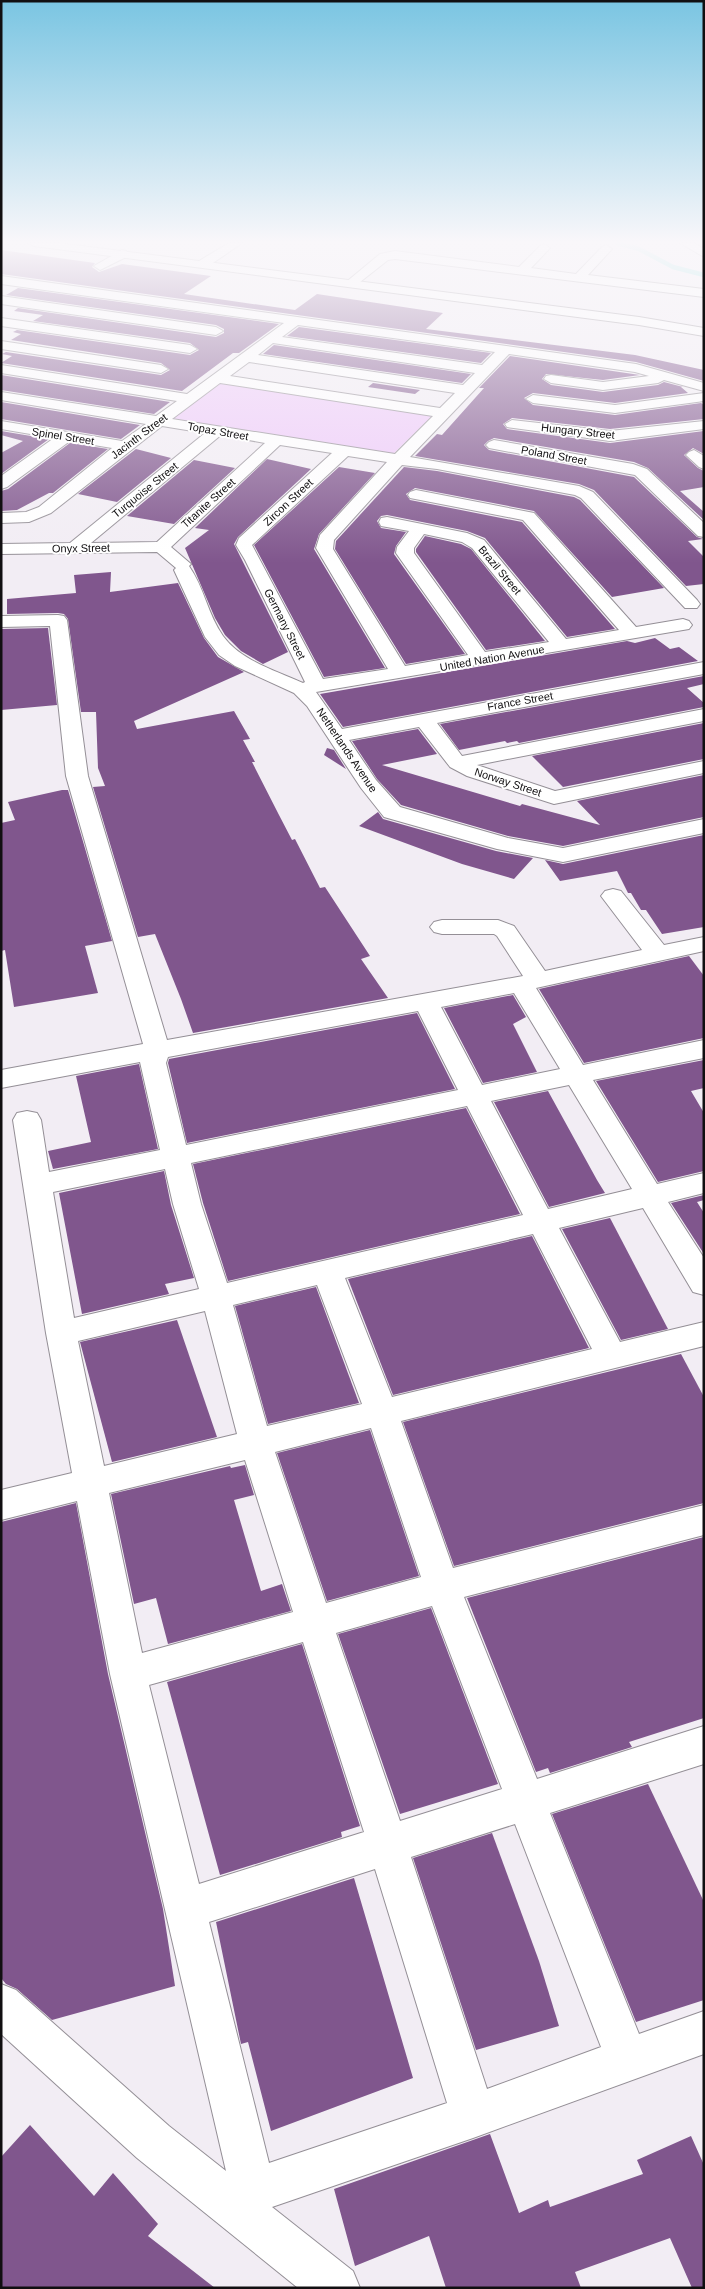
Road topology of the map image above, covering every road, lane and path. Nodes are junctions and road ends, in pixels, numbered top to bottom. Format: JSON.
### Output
{"nodes":[{"id":1,"x":28,"y":350,"type":"edge"},
{"id":2,"x":189,"y":350,"type":"edge"},
{"id":3,"x":255,"y":350,"type":"edge"},
{"id":4,"x":345,"y":350,"type":"edge"},
{"id":5,"x":505,"y":350,"type":"joint"},
{"id":6,"x":245,"y":357,"type":"junction"},
{"id":7,"x":569,"y":358,"type":"junction"},
{"id":8,"x":1,"y":369,"type":"edge"},
{"id":9,"x":161,"y":369,"type":"junction"},
{"id":10,"x":486,"y":370,"type":"junction"},
{"id":11,"x":670,"y":377,"type":"junction"},
{"id":12,"x":216,"y":378,"type":"junction"},
{"id":13,"x":550,"y":379,"type":"junction"},
{"id":14,"x":704,"y":387,"type":"edge"},
{"id":15,"x":132,"y":390,"type":"junction"},
{"id":16,"x":465,"y":390,"type":"junction"},
{"id":17,"x":1,"y":396,"type":"edge"},
{"id":18,"x":704,"y":397,"type":"edge"},
{"id":19,"x":188,"y":398,"type":"junction"},
{"id":20,"x":533,"y":399,"type":"junction"},
{"id":21,"x":444,"y":413,"type":"junction"},
{"id":22,"x":158,"y":422,"type":"junction"},
{"id":23,"x":512,"y":424,"type":"junction"},
{"id":24,"x":704,"y":425,"type":"edge"},
{"id":25,"x":4,"y":429,"type":"edge"},
{"id":26,"x":217,"y":431,"type":"junction"},
{"id":27,"x":67,"y":436,"type":"junction"},
{"id":28,"x":276,"y":441,"type":"junction"},
{"id":29,"x":125,"y":446,"type":"junction"},
{"id":30,"x":343,"y":452,"type":"junction"},
{"id":31,"x":398,"y":460,"type":"junction"},
{"id":32,"x":1,"y":484,"type":"edge"},
{"id":33,"x":372,"y":489,"type":"junction"},
{"id":34,"x":1,"y":518,"type":"edge"},
{"id":35,"x":369,"y":520,"type":"junction"},
{"id":36,"x":420,"y":529,"type":"junction"},
{"id":37,"x":704,"y":532,"type":"edge"},
{"id":38,"x":161,"y":547,"type":"junction"},
{"id":39,"x":74,"y":548,"type":"junction"},
{"id":40,"x":1,"y":549,"type":"edge"},
{"id":41,"x":251,"y":559,"type":"joint"},
{"id":42,"x":697,"y":604,"type":"edge"},
{"id":43,"x":1,"y":622,"type":"edge"},
{"id":44,"x":632,"y":634,"type":"junction"},
{"id":45,"x":562,"y":646,"type":"junction"},
{"id":46,"x":481,"y":660,"type":"junction"},
{"id":47,"x":704,"y":668,"type":"edge"},
{"id":48,"x":400,"y":673,"type":"junction"},
{"id":49,"x":309,"y":688,"type":"junction"},
{"id":50,"x":704,"y":715,"type":"edge"},
{"id":51,"x":423,"y":719,"type":"junction"},
{"id":52,"x":336,"y":736,"type":"junction"},
{"id":53,"x":457,"y":763,"type":"junction"},
{"id":54,"x":704,"y":767,"type":"edge"},
{"id":55,"x":704,"y":826,"type":"edge"},
{"id":56,"x":613,"y":896,"type":"dead end"},
{"id":57,"x":442,"y":926,"type":"dead end"},
{"id":58,"x":704,"y":944,"type":"edge"},
{"id":59,"x":657,"y":953,"type":"junction"},
{"id":60,"x":529,"y":982,"type":"junction"},
{"id":61,"x":425,"y":1001,"type":"junction"},
{"id":62,"x":157,"y":1049,"type":"junction"},
{"id":63,"x":704,"y":1049,"type":"edge"},
{"id":64,"x":575,"y":1076,"type":"junction"},
{"id":65,"x":1,"y":1079,"type":"edge"},
{"id":66,"x":474,"y":1096,"type":"junction"},
{"id":67,"x":27,"y":1120,"type":"dead end"},
{"id":68,"x":178,"y":1157,"type":"junction"},
{"id":69,"x":704,"y":1183,"type":"edge"},
{"id":70,"x":37,"y":1185,"type":"junction"},
{"id":71,"x":651,"y":1196,"type":"junction"},
{"id":72,"x":541,"y":1220,"type":"junction"},
{"id":73,"x":327,"y":1271,"type":"junction"},
{"id":74,"x":704,"y":1284,"type":"edge"},
{"id":75,"x":216,"y":1297,"type":"junction"},
{"id":76,"x":61,"y":1334,"type":"junction"},
{"id":77,"x":704,"y":1334,"type":"edge"},
{"id":78,"x":612,"y":1356,"type":"junction"},
{"id":79,"x":382,"y":1413,"type":"junction"},
{"id":80,"x":256,"y":1444,"type":"junction"},
{"id":81,"x":91,"y":1485,"type":"junction"},
{"id":82,"x":1,"y":1505,"type":"edge"},
{"id":83,"x":704,"y":1520,"type":"edge"},
{"id":84,"x":442,"y":1587,"type":"junction"},
{"id":85,"x":316,"y":1623,"type":"junction"},
{"id":86,"x":128,"y":1674,"type":"junction"},
{"id":87,"x":704,"y":1745,"type":"edge"},
{"id":88,"x":527,"y":1802,"type":"junction"},
{"id":89,"x":388,"y":1846,"type":"junction"},
{"id":90,"x":184,"y":1909,"type":"junction"},
{"id":91,"x":1,"y":2005,"type":"edge"},
{"id":92,"x":704,"y":2032,"type":"edge"},
{"id":93,"x":628,"y":2060,"type":"junction"},
{"id":94,"x":473,"y":2116,"type":"junction"},
{"id":95,"x":240,"y":2196,"type":"junction"},
{"id":96,"x":336,"y":2288,"type":"edge"}],
"edges":[{"from":1,"to":9,"type":"street"},
{"from":2,"to":9,"type":"street"},
{"from":3,"to":6,"type":"street","name":"Jacinth Street"},
{"from":4,"to":10,"type":"street"},
{"from":5,"to":7,"type":"street"},
{"from":5,"to":10,"type":"street"},
{"from":6,"to":12,"type":"street","name":"Jacinth Street"},
{"from":6,"to":16,"type":"street"},
{"from":7,"to":11,"type":"street"},
{"from":7,"to":13,"type":"street","name":"Poland Street"},
{"from":8,"to":15,"type":"street"},
{"from":9,"to":15,"type":"street"},
{"from":10,"to":16,"type":"street"},
{"from":11,"to":13,"type":"street"},
{"from":11,"to":14,"type":"street"},
{"from":12,"to":19,"type":"street","name":"Jacinth Street"},
{"from":12,"to":21,"type":"street"},
{"from":13,"to":20,"type":"street","name":"Poland Street"},
{"from":15,"to":19,"type":"street"},
{"from":16,"to":21,"type":"street"},
{"from":17,"to":22,"type":"street","name":"Topaz Street"},
{"from":18,"to":20,"type":"street"},
{"from":19,"to":22,"type":"street","name":"Jacinth Street"},
{"from":20,"to":23,"type":"street","name":"Poland Street"},
{"from":21,"to":31,"type":"street"},
{"from":22,"to":26,"type":"street","name":"Topaz Street"},
{"from":22,"to":29,"type":"street","name":"Jacinth Street"},
{"from":23,"to":24,"type":"street","name":"Hungary Street"},
{"from":23,"to":37,"type":"street","name":"Poland Street"},
{"from":25,"to":27,"type":"street","name":"Spinel Street"},
{"from":26,"to":28,"type":"street","name":"Topaz Street"},
{"from":26,"to":39,"type":"street","name":"Turquoise Street"},
{"from":27,"to":29,"type":"street","name":"Spinel Street"},
{"from":27,"to":32,"type":"street"},
{"from":28,"to":30,"type":"street","name":"Topaz Street"},
{"from":28,"to":38,"type":"street","name":"Titanite Street"},
{"from":29,"to":34,"type":"street","name":"Jacinth Street"},
{"from":30,"to":31,"type":"street","name":"Topaz Street"},
{"from":30,"to":41,"type":"street","name":"Zircon Street"},
{"from":31,"to":33,"type":"street"},
{"from":31,"to":42,"type":"street","name":"Topaz Street"},
{"from":33,"to":35,"type":"street"},
{"from":33,"to":44,"type":"street"},
{"from":35,"to":36,"type":"street","name":"Brazil Street"},
{"from":35,"to":48,"type":"street"},
{"from":36,"to":45,"type":"street","name":"Brazil Street"},
{"from":36,"to":46,"type":"street"},
{"from":38,"to":39,"type":"street","name":"Onyx Street"},
{"from":38,"to":49,"type":"street","name":"Netherlands Avenue"},
{"from":39,"to":40,"type":"street","name":"Onyx Street"},
{"from":41,"to":49,"type":"street","name":"Germany Street"},
{"from":42,"to":44,"type":"street","name":"United Nation Avenue"},
{"from":43,"to":62,"type":"street"},
{"from":44,"to":45,"type":"street","name":"United Nation Avenue"},
{"from":45,"to":46,"type":"street","name":"United Nation Avenue"},
{"from":46,"to":48,"type":"street","name":"United Nation Avenue"},
{"from":47,"to":51,"type":"street","name":"France Street"},
{"from":48,"to":49,"type":"street","name":"United Nation Avenue"},
{"from":49,"to":52,"type":"street","name":"Netherlands Avenue"},
{"from":50,"to":53,"type":"street"},
{"from":51,"to":52,"type":"street","name":"France Street"},
{"from":51,"to":53,"type":"street","name":"Norway Street"},
{"from":52,"to":55,"type":"street","name":"Netherlands Avenue"},
{"from":53,"to":54,"type":"street","name":"Norway Street"},
{"from":56,"to":59,"type":"street"},
{"from":57,"to":60,"type":"street"},
{"from":58,"to":59,"type":"street"},
{"from":59,"to":60,"type":"street"},
{"from":60,"to":61,"type":"street"},
{"from":60,"to":64,"type":"street"},
{"from":61,"to":62,"type":"street"},
{"from":61,"to":66,"type":"street"},
{"from":62,"to":65,"type":"street"},
{"from":62,"to":68,"type":"street"},
{"from":63,"to":64,"type":"street"},
{"from":64,"to":66,"type":"street"},
{"from":64,"to":71,"type":"street"},
{"from":66,"to":68,"type":"street"},
{"from":66,"to":72,"type":"street"},
{"from":67,"to":70,"type":"street"},
{"from":68,"to":70,"type":"street"},
{"from":68,"to":75,"type":"street"},
{"from":69,"to":71,"type":"street"},
{"from":70,"to":76,"type":"street"},
{"from":71,"to":72,"type":"street"},
{"from":71,"to":74,"type":"street"},
{"from":72,"to":73,"type":"street"},
{"from":72,"to":78,"type":"street"},
{"from":73,"to":75,"type":"street"},
{"from":73,"to":79,"type":"street"},
{"from":75,"to":76,"type":"street"},
{"from":75,"to":80,"type":"street"},
{"from":76,"to":81,"type":"street"},
{"from":77,"to":78,"type":"street"},
{"from":78,"to":79,"type":"street"},
{"from":79,"to":80,"type":"street"},
{"from":79,"to":84,"type":"street"},
{"from":80,"to":81,"type":"street"},
{"from":80,"to":85,"type":"street"},
{"from":81,"to":82,"type":"street"},
{"from":81,"to":86,"type":"street"},
{"from":83,"to":84,"type":"street"},
{"from":84,"to":85,"type":"street"},
{"from":84,"to":88,"type":"street"},
{"from":85,"to":86,"type":"street"},
{"from":85,"to":89,"type":"street"},
{"from":86,"to":90,"type":"street"},
{"from":87,"to":88,"type":"street"},
{"from":88,"to":89,"type":"street"},
{"from":88,"to":93,"type":"street"},
{"from":89,"to":90,"type":"street"},
{"from":89,"to":94,"type":"street"},
{"from":90,"to":95,"type":"street"},
{"from":91,"to":95,"type":"street"},
{"from":92,"to":93,"type":"street"},
{"from":93,"to":94,"type":"street"},
{"from":94,"to":95,"type":"street"},
{"from":95,"to":96,"type":"street"}]}
